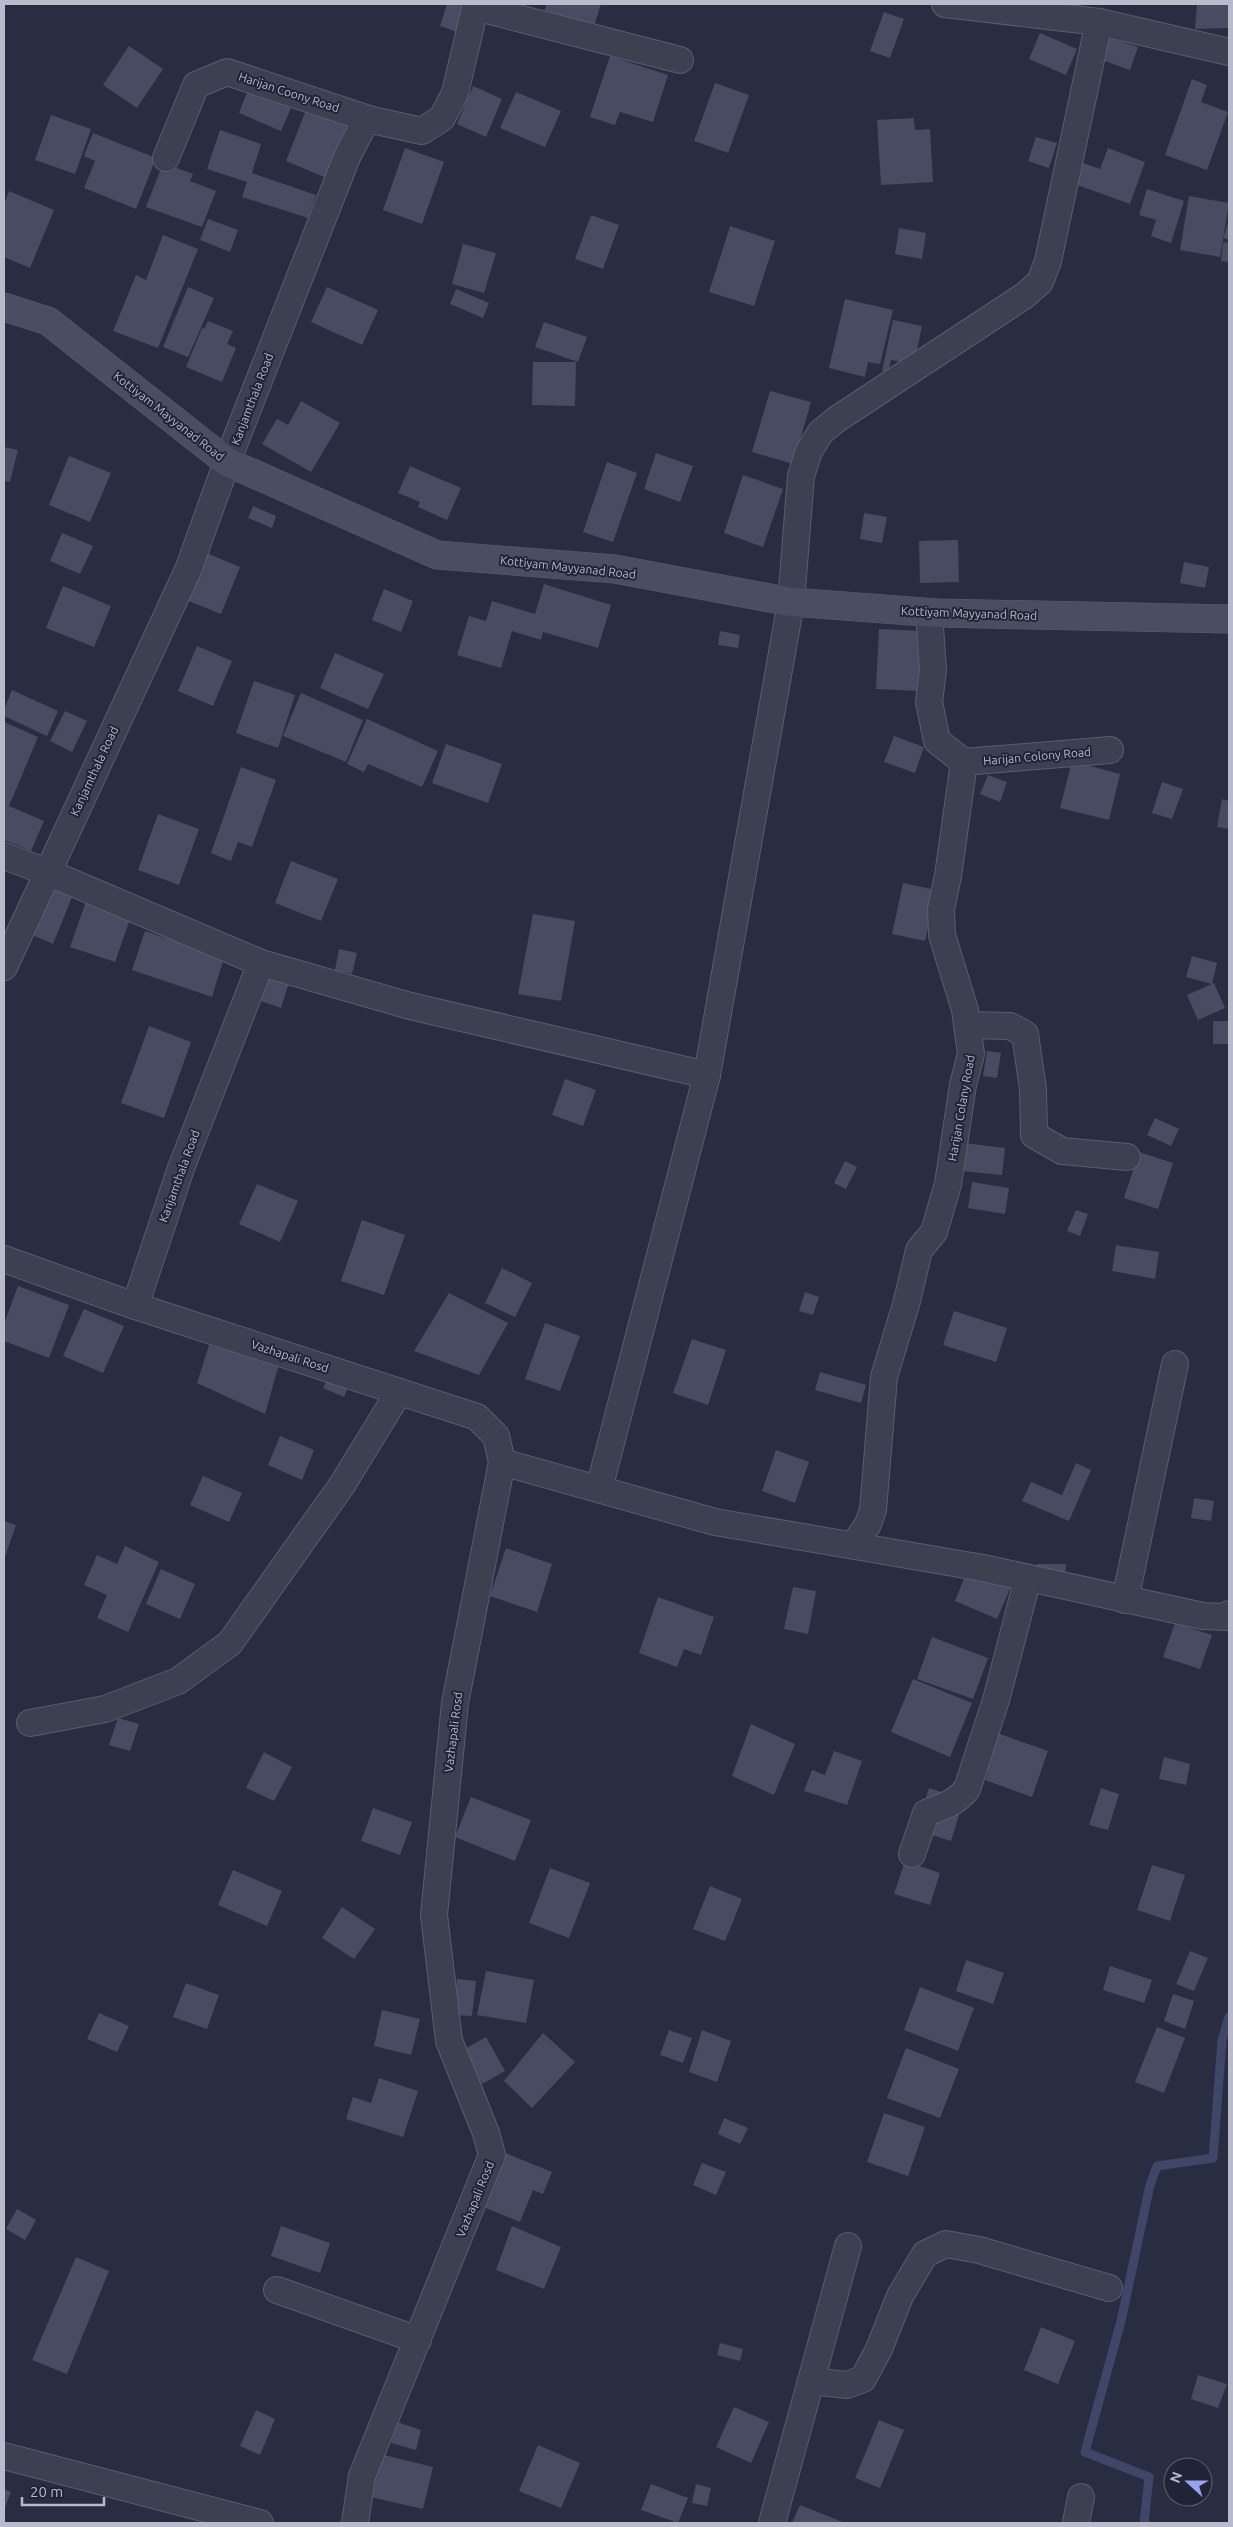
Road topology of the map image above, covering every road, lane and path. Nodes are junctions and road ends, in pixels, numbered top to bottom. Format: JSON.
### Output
{"nodes":[{"id":1,"x":945,"y":4,"type":"edge"},
{"id":2,"x":475,"y":5,"type":"edge"},
{"id":3,"x":1099,"y":22,"type":"junction"},
{"id":4,"x":1229,"y":52,"type":"edge"},
{"id":5,"x":680,"y":60,"type":"dead end"},
{"id":6,"x":372,"y":120,"type":"junction"},
{"id":7,"x":166,"y":158,"type":"dead end"},
{"id":8,"x":4,"y":307,"type":"edge"},
{"id":9,"x":227,"y":462,"type":"junction"},
{"id":10,"x":790,"y":602,"type":"junction"},
{"id":11,"x":929,"y":613,"type":"junction"},
{"id":12,"x":1229,"y":619,"type":"edge"},
{"id":13,"x":1110,"y":750,"type":"dead end"},
{"id":14,"x":964,"y":762,"type":"junction"},
{"id":15,"x":4,"y":856,"type":"edge"},
{"id":16,"x":47,"y":872,"type":"junction"},
{"id":17,"x":261,"y":963,"type":"junction"},
{"id":18,"x":4,"y":967,"type":"edge"},
{"id":19,"x":967,"y":1025,"type":"junction"},
{"id":20,"x":707,"y":1075,"type":"junction"},
{"id":21,"x":1127,"y":1157,"type":"dead end"},
{"id":22,"x":4,"y":1259,"type":"edge"},
{"id":23,"x":135,"y":1306,"type":"junction"},
{"id":24,"x":1175,"y":1364,"type":"dead end"},
{"id":25,"x":399,"y":1392,"type":"junction"},
{"id":26,"x":502,"y":1462,"type":"junction"},
{"id":27,"x":599,"y":1489,"type":"junction"},
{"id":28,"x":854,"y":1545,"type":"junction"},
{"id":29,"x":1028,"y":1578,"type":"junction"},
{"id":30,"x":1125,"y":1600,"type":"junction"},
{"id":31,"x":1229,"y":1614,"type":"edge"},
{"id":32,"x":30,"y":1723,"type":"dead end"},
{"id":33,"x":912,"y":1854,"type":"dead end"},
{"id":34,"x":848,"y":2246,"type":"dead end"},
{"id":35,"x":1109,"y":2288,"type":"dead end"},
{"id":36,"x":277,"y":2290,"type":"dead end"},
{"id":37,"x":418,"y":2340,"type":"junction"},
{"id":38,"x":811,"y":2381,"type":"junction"},
{"id":39,"x":4,"y":2456,"type":"edge"},
{"id":40,"x":1081,"y":2497,"type":"dead end"},
{"id":41,"x":260,"y":2523,"type":"edge"},
{"id":42,"x":355,"y":2523,"type":"edge"},
{"id":43,"x":772,"y":2523,"type":"edge"},
{"id":44,"x":1076,"y":2523,"type":"edge"}],
"edges":[{"from":1,"to":3,"type":"street"},
{"from":2,"to":5,"type":"street"},
{"from":2,"to":6,"type":"street"},
{"from":3,"to":4,"type":"street"},
{"from":3,"to":10,"type":"street"},
{"from":6,"to":7,"type":"street","name":"Harijan Coony Road"},
{"from":6,"to":9,"type":"street","name":"Kanjamthala Road"},
{"from":8,"to":9,"type":"street","name":"Kottiyam Mayyanad Road"},
{"from":9,"to":10,"type":"street","name":"Kottiyam Mayyanad Road"},
{"from":9,"to":16,"type":"street","name":"Kanjamthala Road"},
{"from":10,"to":11,"type":"street","name":"Kottiyam Mayyanad Road"},
{"from":10,"to":20,"type":"street"},
{"from":11,"to":12,"type":"street","name":"Kottiyam Mayyanad Road"},
{"from":11,"to":14,"type":"street"},
{"from":13,"to":14,"type":"street","name":"Harijan Colony Road"},
{"from":14,"to":19,"type":"street","name":"Harijan Colany Road"},
{"from":15,"to":16,"type":"street"},
{"from":16,"to":17,"type":"street"},
{"from":16,"to":18,"type":"street","name":"Kanjamthala Road"},
{"from":17,"to":20,"type":"street"},
{"from":17,"to":23,"type":"street","name":"Kanjamthala Road"},
{"from":19,"to":21,"type":"street"},
{"from":19,"to":28,"type":"street","name":"Harijan Colany Road"},
{"from":20,"to":27,"type":"street"},
{"from":22,"to":23,"type":"street","name":"Vazhapali Rosd"},
{"from":23,"to":25,"type":"street","name":"Vazhapali Rosd"},
{"from":24,"to":30,"type":"street"},
{"from":25,"to":26,"type":"street","name":"Vazhapali Rosd"},
{"from":25,"to":32,"type":"street"},
{"from":26,"to":27,"type":"street"},
{"from":26,"to":37,"type":"street","name":"Vazhapali Rosd"},
{"from":27,"to":28,"type":"street"},
{"from":28,"to":29,"type":"street"},
{"from":29,"to":30,"type":"street"},
{"from":29,"to":33,"type":"street"},
{"from":30,"to":31,"type":"street"},
{"from":34,"to":38,"type":"street"},
{"from":35,"to":38,"type":"street"},
{"from":36,"to":37,"type":"street"},
{"from":37,"to":42,"type":"street","name":"Vazhapali Rosd"},
{"from":38,"to":43,"type":"street"},
{"from":39,"to":41,"type":"street"},
{"from":40,"to":44,"type":"street"}]}
